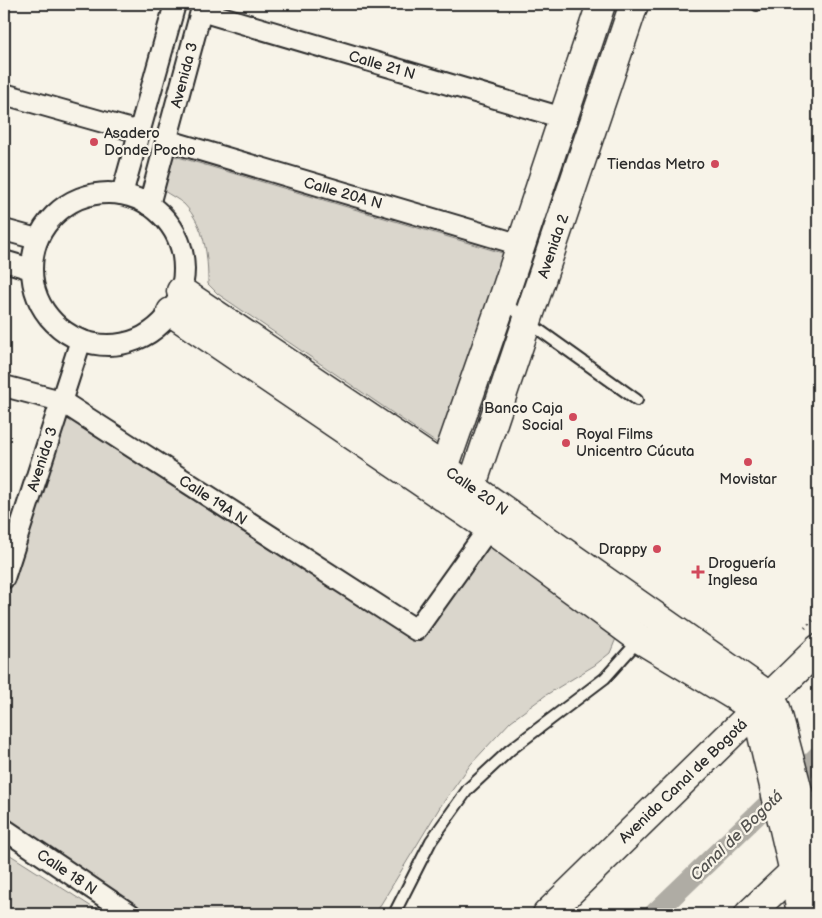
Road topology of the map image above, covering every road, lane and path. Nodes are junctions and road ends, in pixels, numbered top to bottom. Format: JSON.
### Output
{"nodes":[{"id":1,"x":173,"y":4,"type":"edge"},
{"id":2,"x":601,"y":4,"type":"edge"},
{"id":3,"x":634,"y":4,"type":"edge"},
{"id":4,"x":202,"y":8,"type":"edge"},
{"id":5,"x":4,"y":94,"type":"edge"},
{"id":6,"x":563,"y":118,"type":"junction"},
{"id":7,"x":139,"y":132,"type":"junction"},
{"id":8,"x":166,"y":140,"type":"junction"},
{"id":9,"x":122,"y":194,"type":"junction"},
{"id":10,"x":149,"y":205,"type":"junction"},
{"id":11,"x":4,"y":230,"type":"edge"},
{"id":12,"x":37,"y":239,"type":"junction"},
{"id":13,"x":521,"y":245,"type":"junction"},
{"id":14,"x":4,"y":261,"type":"edge"},
{"id":15,"x":31,"y":269,"type":"junction"},
{"id":16,"x":502,"y":299,"type":"junction"},
{"id":17,"x":176,"y":302,"type":"junction"},
{"id":18,"x":528,"y":322,"type":"junction"},
{"id":19,"x":81,"y":340,"type":"junction"},
{"id":20,"x":4,"y":386,"type":"edge"},
{"id":21,"x":637,"y":400,"type":"dead end"},
{"id":22,"x":61,"y":402,"type":"junction"},
{"id":23,"x":444,"y":468,"type":"junction"},
{"id":24,"x":471,"y":488,"type":"junction"},
{"id":25,"x":489,"y":528,"type":"junction"},
{"id":26,"x":11,"y":532,"type":"edge"},
{"id":27,"x":4,"y":578,"type":"edge"},
{"id":28,"x":640,"y":639,"type":"junction"},
{"id":29,"x":818,"y":648,"type":"edge"},
{"id":30,"x":765,"y":710,"type":"junction"},
{"id":31,"x":4,"y":829,"type":"edge"},
{"id":32,"x":807,"y":856,"type":"edge"},
{"id":33,"x":130,"y":914,"type":"edge"},
{"id":34,"x":394,"y":914,"type":"edge"},
{"id":35,"x":547,"y":914,"type":"edge"},
{"id":36,"x":749,"y":914,"type":"edge"},
{"id":37,"x":801,"y":914,"type":"edge"}],
"edges":[{"from":1,"to":7,"type":"street","name":"Avenida 3"},
{"from":2,"to":6,"type":"street","name":"Avenida 2"},
{"from":3,"to":18,"type":"street","name":"Avenida 2"},
{"from":4,"to":6,"type":"street","name":"Calle 21 N"},
{"from":4,"to":8,"type":"street","name":"Avenida 3"},
{"from":5,"to":7,"type":"street"},
{"from":6,"to":13,"type":"street","name":"Avenida 2"},
{"from":7,"to":9,"type":"street","name":"Avenida 3"},
{"from":8,"to":10,"type":"street","name":"Avenida 3"},
{"from":8,"to":13,"type":"street","name":"Calle 20A N"},
{"from":9,"to":10,"type":"street"},
{"from":9,"to":12,"type":"street"},
{"from":10,"to":17,"type":"street"},
{"from":11,"to":12,"type":"street"},
{"from":12,"to":15,"type":"street"},
{"from":13,"to":16,"type":"street","name":"Avenida 2"},
{"from":14,"to":15,"type":"street"},
{"from":15,"to":19,"type":"street"},
{"from":16,"to":18,"type":"lane"},
{"from":16,"to":23,"type":"street","name":"Avenida 2"},
{"from":17,"to":19,"type":"street"},
{"from":17,"to":23,"type":"street","name":"Calle 20 N"},
{"from":17,"to":25,"type":"street","name":"Calle 20 N"},
{"from":18,"to":21,"type":"lane"},
{"from":18,"to":24,"type":"street","name":"Avenida 2"},
{"from":19,"to":22,"type":"street","name":"Avenida 3"},
{"from":20,"to":22,"type":"street","name":"Calle 19A N"},
{"from":22,"to":25,"type":"street","name":"Calle 19A N"},
{"from":22,"to":26,"type":"street","name":"Avenida 3"},
{"from":23,"to":24,"type":"street","name":"Calle 20 N"},
{"from":24,"to":30,"type":"street","name":"Calle 20 N"},
{"from":25,"to":28,"type":"street","name":"Calle 20 N"},
{"from":26,"to":27,"type":"street","name":"Avenida 3"},
{"from":28,"to":30,"type":"street","name":"Calle 20 N"},
{"from":28,"to":34,"type":"lane"},
{"from":29,"to":30,"type":"street","name":"Avenida Canal de Bogotá"},
{"from":30,"to":32,"type":"street"},
{"from":30,"to":35,"type":"street","name":"Avenida Canal de Bogotá"},
{"from":31,"to":33,"type":"street","name":"Calle 18 N"},
{"from":32,"to":36,"type":"street"},
{"from":32,"to":37,"type":"street"}]}
